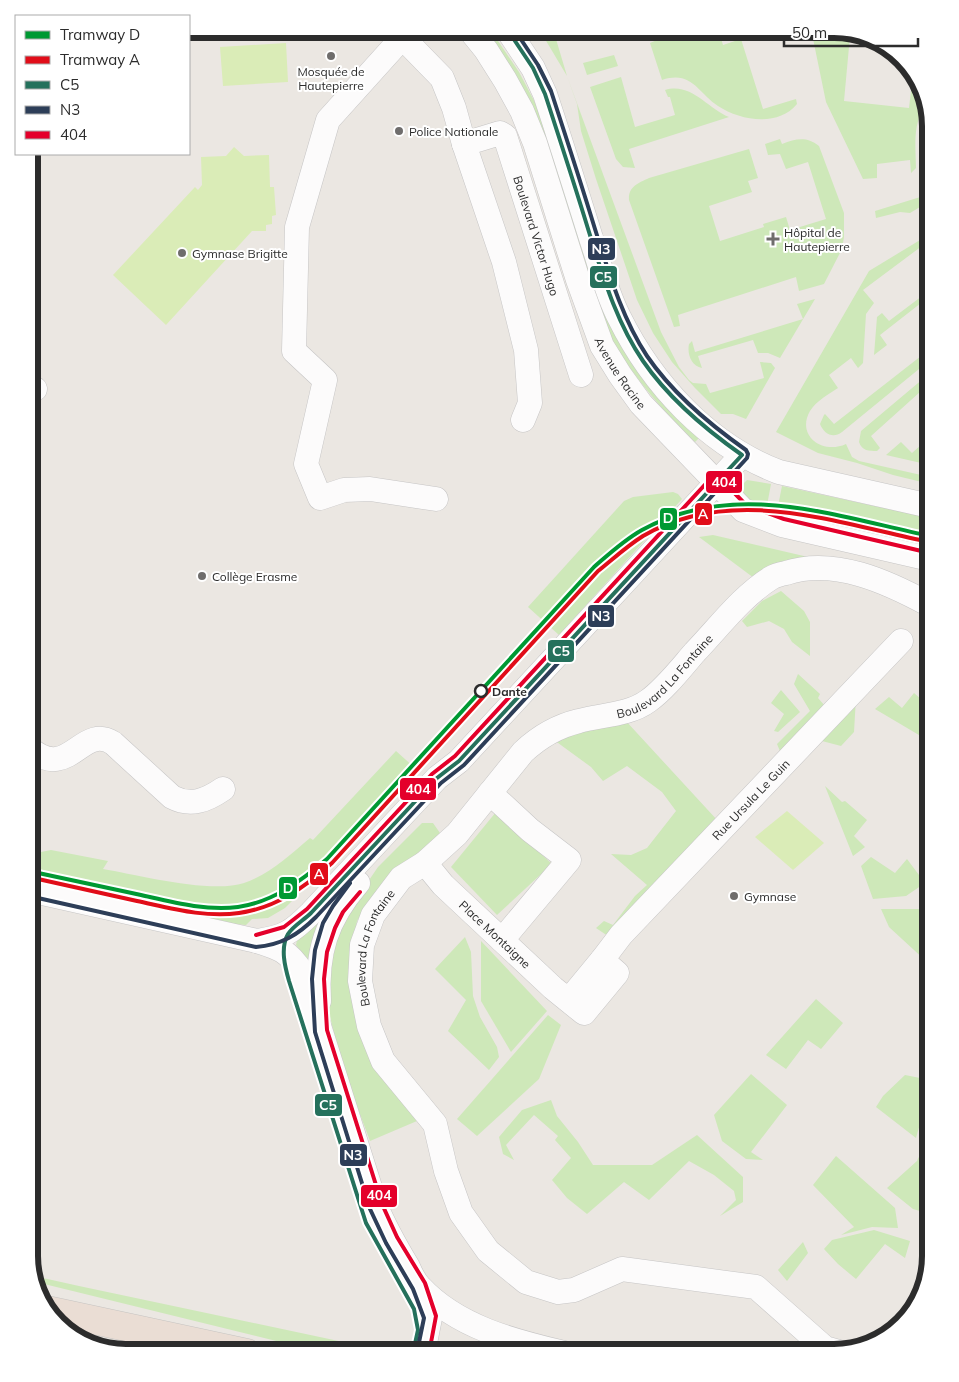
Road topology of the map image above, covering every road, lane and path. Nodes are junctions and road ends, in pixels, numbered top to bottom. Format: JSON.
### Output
{"nodes":[{"id":1,"x":402,"y":38,"type":"edge"},
{"id":2,"x":411,"y":38,"type":"edge"},
{"id":3,"x":476,"y":38,"type":"edge"},
{"id":4,"x":512,"y":38,"type":"edge"},
{"id":5,"x":464,"y":144,"type":"junction"},
{"id":6,"x":581,"y":376,"type":"dead end"},
{"id":7,"x":523,"y":420,"type":"dead end"},
{"id":8,"x":742,"y":455,"type":"junction"},
{"id":9,"x":715,"y":482,"type":"junction"},
{"id":10,"x":436,"y":500,"type":"dead end"},
{"id":11,"x":922,"y":504,"type":"edge"},
{"id":12,"x":922,"y":557,"type":"edge"},
{"id":13,"x":922,"y":600,"type":"edge"},
{"id":14,"x":901,"y":641,"type":"dead end"},
{"id":15,"x":38,"y":755,"type":"edge"},
{"id":16,"x":459,"y":761,"type":"junction"},
{"id":17,"x":223,"y":789,"type":"dead end"},
{"id":18,"x":490,"y":793,"type":"junction"},
{"id":19,"x":425,"y":863,"type":"junction"},
{"id":20,"x":38,"y":892,"type":"edge"},
{"id":21,"x":502,"y":940,"type":"junction"},
{"id":22,"x":256,"y":941,"type":"junction"},
{"id":23,"x":602,"y":960,"type":"joint"},
{"id":24,"x":321,"y":1030,"type":"junction"},
{"id":25,"x":419,"y":1286,"type":"junction"},
{"id":26,"x":58,"y":1312,"type":"edge"},
{"id":27,"x":205,"y":1344,"type":"edge"},
{"id":28,"x":425,"y":1344,"type":"edge"},
{"id":29,"x":529,"y":1344,"type":"edge"},
{"id":30,"x":820,"y":1344,"type":"edge"}],
"edges":[{"from":1,"to":10,"type":"street"},
{"from":2,"to":5,"type":"street"},
{"from":3,"to":9,"type":"street","name":"Avenue Racine"},
{"from":4,"to":8,"type":"street","name":"Avenue Racine"},
{"from":5,"to":6,"type":"street","name":"Boulevard Victor Hugo"},
{"from":5,"to":7,"type":"street"},
{"from":8,"to":9,"type":"street"},
{"from":8,"to":11,"type":"street","name":"Avenue Racine"},
{"from":9,"to":12,"type":"street","name":"Avenue Racine"},
{"from":9,"to":16,"type":"street"},
{"from":13,"to":18,"type":"street","name":"Boulevard La Fontaine"},
{"from":14,"to":23,"type":"street","name":"Rue Ursula Le Guin"},
{"from":15,"to":17,"type":"street"},
{"from":16,"to":22,"type":"street"},
{"from":16,"to":24,"type":"street"},
{"from":18,"to":19,"type":"street","name":"Boulevard La Fontaine"},
{"from":18,"to":21,"type":"street"},
{"from":19,"to":21,"type":"street","name":"Place Montaigne"},
{"from":19,"to":30,"type":"street","name":"Boulevard La Fontaine"},
{"from":20,"to":22,"type":"street"},
{"from":21,"to":23,"type":"street","name":"Place Montaigne"},
{"from":22,"to":24,"type":"street"},
{"from":24,"to":25,"type":"street"},
{"from":25,"to":28,"type":"street"},
{"from":25,"to":29,"type":"street"},
{"from":26,"to":27,"type":"highway"}]}
